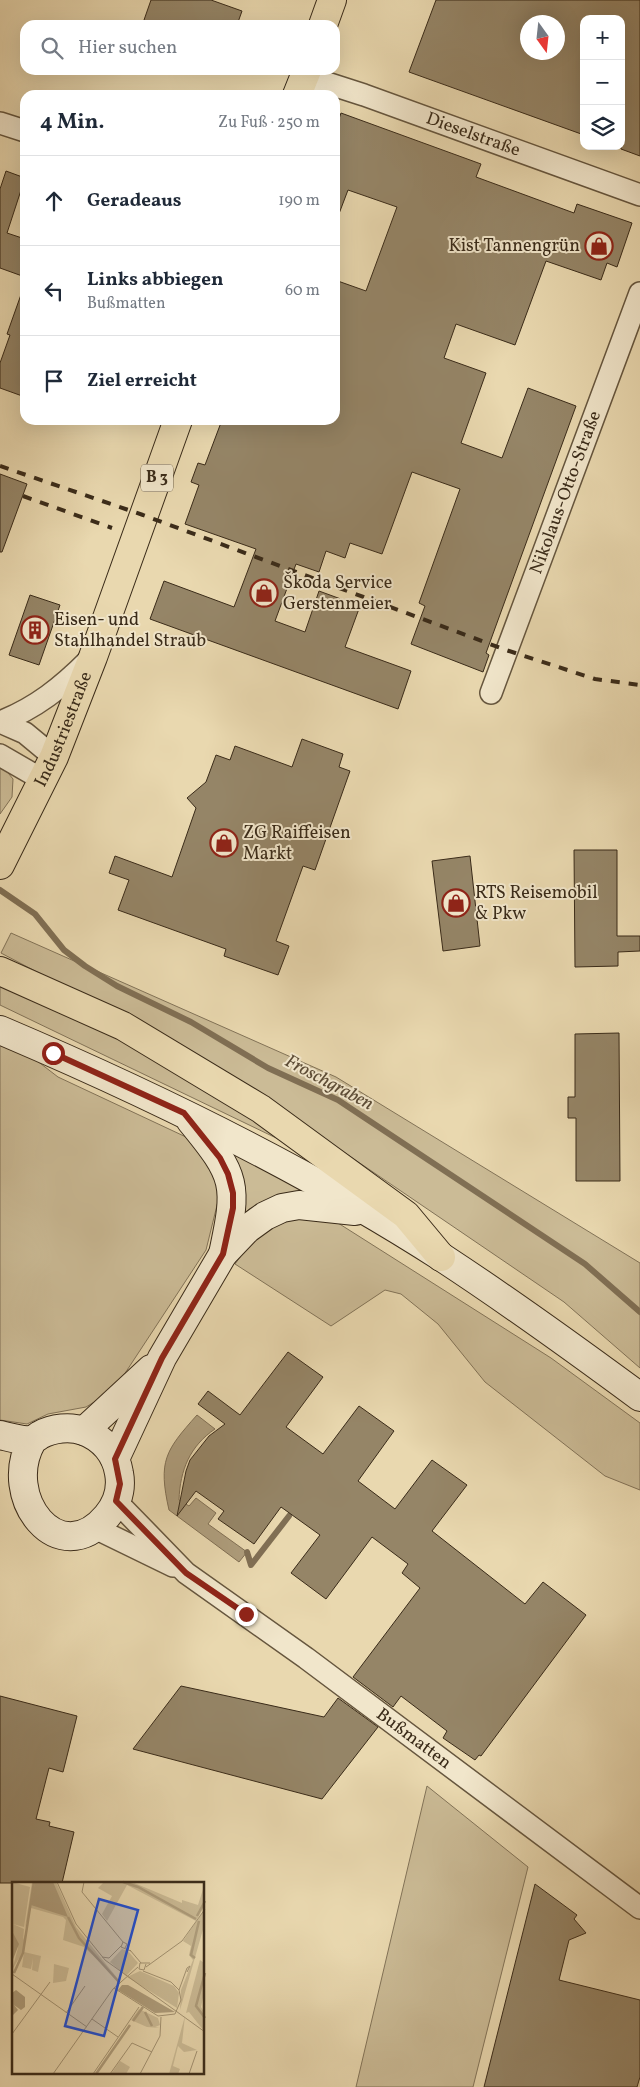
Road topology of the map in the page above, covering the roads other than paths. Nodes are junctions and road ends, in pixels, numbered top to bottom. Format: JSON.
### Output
{"nodes":[{"id":1,"x":332,"y":0,"type":"edge"},
{"id":2,"x":325,"y":20,"type":"edge"},
{"id":3,"x":303,"y":80,"type":"edge"},
{"id":4,"x":0,"y":123,"type":"edge"},
{"id":5,"x":20,"y":129,"type":"edge"},
{"id":6,"x":640,"y":196,"type":"edge"},
{"id":7,"x":640,"y":293,"type":"edge"},
{"id":8,"x":176,"y":425,"type":"edge"},
{"id":9,"x":93,"y":657,"type":"junction"},
{"id":10,"x":491,"y":693,"type":"dead end"},
{"id":11,"x":0,"y":722,"type":"edge"},
{"id":12,"x":0,"y":755,"type":"edge"},
{"id":13,"x":48,"y":768,"type":"junction"},
{"id":14,"x":0,"y":865,"type":"edge"},
{"id":15,"x":0,"y":971,"type":"edge"},
{"id":16,"x":0,"y":1030,"type":"edge"},
{"id":17,"x":184,"y":1113,"type":"junction"},
{"id":18,"x":366,"y":1213,"type":"junction"},
{"id":19,"x":223,"y":1254,"type":"junction"},
{"id":20,"x":442,"y":1258,"type":"junction"},
{"id":21,"x":162,"y":1358,"type":"junction"},
{"id":22,"x":640,"y":1397,"type":"edge"},
{"id":23,"x":84,"y":1431,"type":"junction"},
{"id":24,"x":0,"y":1435,"type":"edge"},
{"id":25,"x":32,"y":1441,"type":"junction"},
{"id":26,"x":115,"y":1459,"type":"junction"},
{"id":27,"x":6,"y":1474,"type":"edge"},
{"id":28,"x":116,"y":1501,"type":"junction"},
{"id":29,"x":95,"y":1528,"type":"junction"},
{"id":30,"x":186,"y":1573,"type":"junction"},
{"id":31,"x":640,"y":1908,"type":"edge"}],
"edges":[{"from":1,"to":2,"type":"main road"},
{"from":3,"to":6,"type":"street","name":"Dieselstraße"},
{"from":4,"to":5,"type":"street"},
{"from":7,"to":10,"type":"street","name":"Nikolaus-Otto-Straße"},
{"from":8,"to":9,"type":"main road","name":"Industriestraße","number":"B 3"},
{"from":9,"to":11,"type":"street"},
{"from":9,"to":13,"type":"main road","name":"Industriestraße","number":"B 3"},
{"from":11,"to":13,"type":"street"},
{"from":12,"to":13,"type":"street"},
{"from":13,"to":14,"type":"main road","name":"Industriestraße","number":"B 3"},
{"from":15,"to":20,"type":"main road"},
{"from":16,"to":17,"type":"main road"},
{"from":17,"to":18,"type":"main road"},
{"from":17,"to":19,"type":"main road"},
{"from":18,"to":19,"type":"main road"},
{"from":18,"to":20,"type":"main road"},
{"from":19,"to":21,"type":"main road"},
{"from":20,"to":22,"type":"main road"},
{"from":21,"to":23,"type":"main road"},
{"from":21,"to":26,"type":"main road"},
{"from":23,"to":25,"type":"main road"},
{"from":23,"to":26,"type":"main road"},
{"from":24,"to":25,"type":"main road"},
{"from":25,"to":27,"type":"main road"},
{"from":26,"to":28,"type":"main road"},
{"from":27,"to":29,"type":"main road"},
{"from":28,"to":29,"type":"main road"},
{"from":28,"to":30,"type":"street","name":"Bußmatten"},
{"from":29,"to":30,"type":"street","name":"Bußmatten"},
{"from":30,"to":31,"type":"street","name":"Bußmatten"}]}
